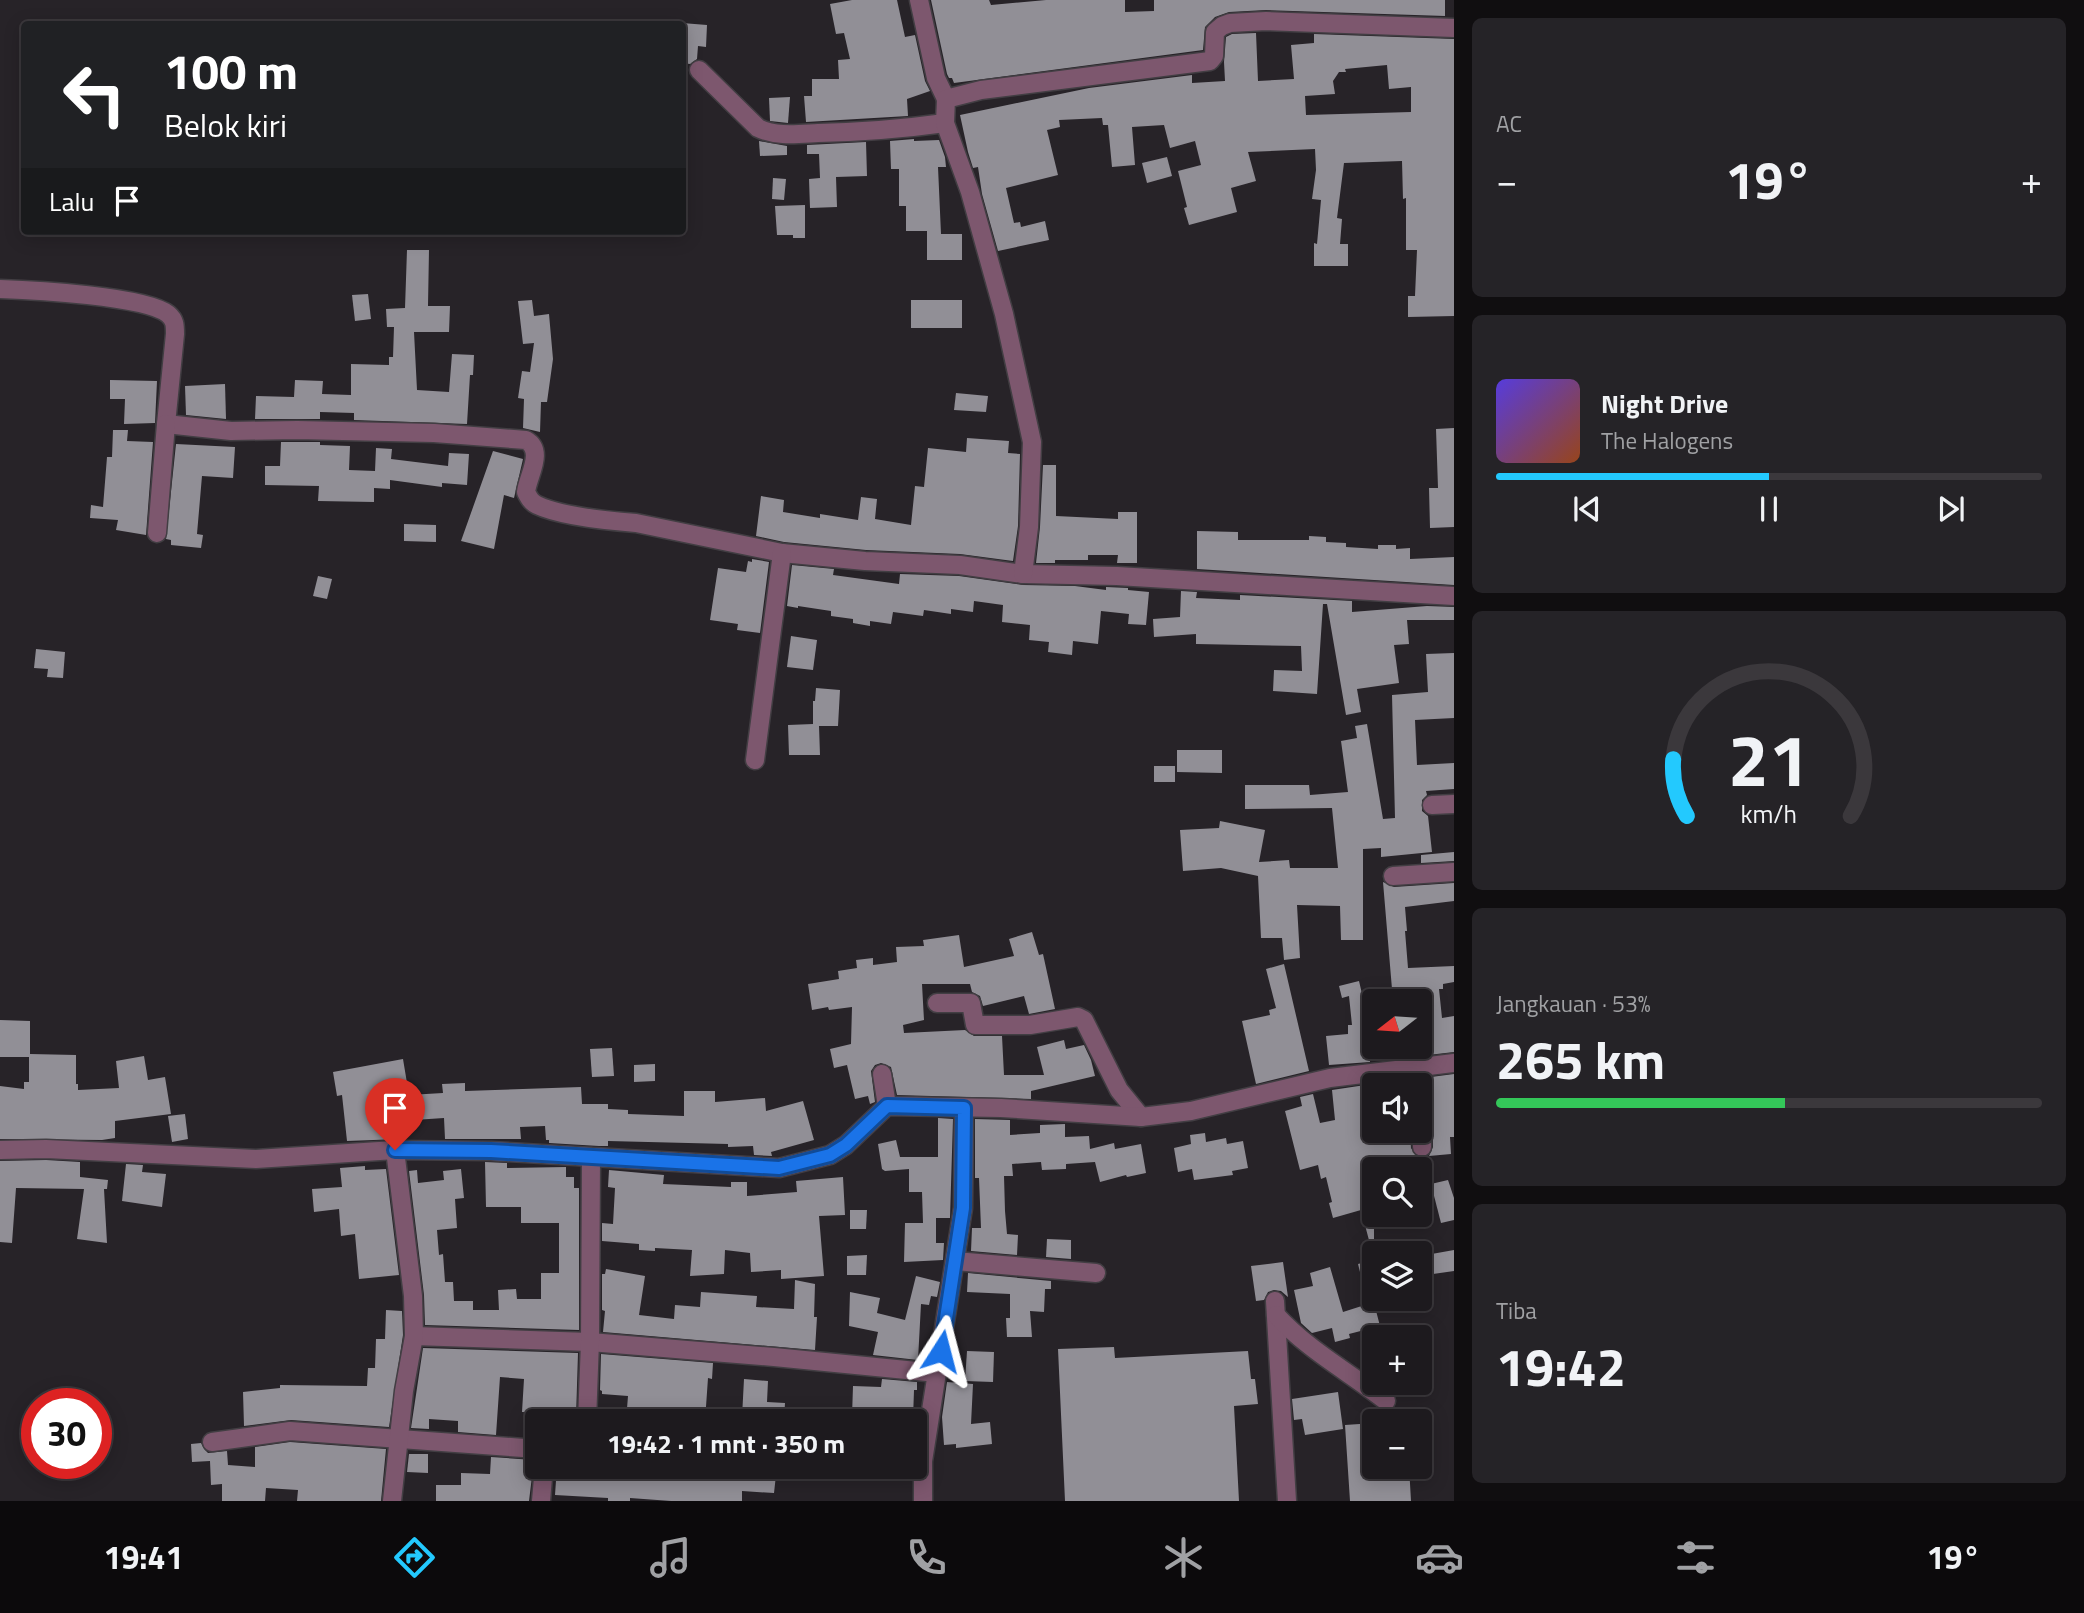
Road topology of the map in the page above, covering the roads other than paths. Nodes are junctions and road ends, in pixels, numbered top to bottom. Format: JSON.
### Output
{"nodes":[{"id":1,"x":919,"y":0,"type":"edge"},
{"id":2,"x":1454,"y":28,"type":"edge"},
{"id":3,"x":699,"y":70,"type":"dead end"},
{"id":4,"x":946,"y":99,"type":"junction"},
{"id":5,"x":945,"y":123,"type":"junction"},
{"id":6,"x":0,"y":289,"type":"edge"},
{"id":7,"x":166,"y":424,"type":"junction"},
{"id":8,"x":157,"y":533,"type":"dead end"},
{"id":9,"x":782,"y":553,"type":"junction"},
{"id":10,"x":1023,"y":574,"type":"junction"},
{"id":11,"x":1454,"y":596,"type":"edge"},
{"id":12,"x":755,"y":760,"type":"dead end"},
{"id":13,"x":1454,"y":804,"type":"edge"},
{"id":14,"x":1432,"y":805,"type":"dead end"},
{"id":15,"x":1454,"y":872,"type":"edge"},
{"id":16,"x":1393,"y":876,"type":"dead end"},
{"id":17,"x":937,"y":1003,"type":"dead end"},
{"id":18,"x":1454,"y":1063,"type":"edge"},
{"id":19,"x":1419,"y":1067,"type":"junction"},
{"id":20,"x":883,"y":1074,"type":"dead end"},
{"id":21,"x":887,"y":1106,"type":"junction"},
{"id":22,"x":964,"y":1108,"type":"junction"},
{"id":23,"x":1141,"y":1117,"type":"junction"},
{"id":24,"x":1422,"y":1147,"type":"dead end"},
{"id":25,"x":0,"y":1150,"type":"edge"},
{"id":26,"x":395,"y":1150,"type":"junction"},
{"id":27,"x":591,"y":1157,"type":"junction"},
{"id":28,"x":955,"y":1261,"type":"junction"},
{"id":29,"x":1096,"y":1273,"type":"dead end"},
{"id":30,"x":414,"y":1336,"type":"junction"},
{"id":31,"x":590,"y":1342,"type":"junction"},
{"id":32,"x":937,"y":1373,"type":"junction"},
{"id":33,"x":1386,"y":1401,"type":"dead end"},
{"id":34,"x":587,"y":1409,"type":"edge"},
{"id":35,"x":400,"y":1439,"type":"junction"},
{"id":36,"x":212,"y":1442,"type":"dead end"},
{"id":37,"x":525,"y":1448,"type":"edge"},
{"id":38,"x":543,"y":1479,"type":"edge"},
{"id":39,"x":392,"y":1501,"type":"edge"},
{"id":40,"x":541,"y":1501,"type":"edge"},
{"id":41,"x":923,"y":1501,"type":"edge"},
{"id":42,"x":1287,"y":1501,"type":"edge"}],
"edges":[{"from":1,"to":4,"type":"street"},
{"from":2,"to":4,"type":"street"},
{"from":3,"to":5,"type":"street"},
{"from":4,"to":5,"type":"street"},
{"from":5,"to":10,"type":"street"},
{"from":6,"to":7,"type":"street"},
{"from":7,"to":8,"type":"street"},
{"from":7,"to":9,"type":"street"},
{"from":9,"to":10,"type":"street"},
{"from":9,"to":12,"type":"street"},
{"from":10,"to":11,"type":"street"},
{"from":13,"to":14,"type":"street"},
{"from":15,"to":16,"type":"street"},
{"from":17,"to":23,"type":"street"},
{"from":18,"to":19,"type":"street"},
{"from":19,"to":23,"type":"street"},
{"from":19,"to":24,"type":"street"},
{"from":20,"to":21,"type":"street"},
{"from":21,"to":22,"type":"street"},
{"from":21,"to":27,"type":"street"},
{"from":22,"to":23,"type":"street"},
{"from":22,"to":28,"type":"street"},
{"from":25,"to":26,"type":"street"},
{"from":26,"to":27,"type":"street"},
{"from":26,"to":30,"type":"street"},
{"from":27,"to":31,"type":"street"},
{"from":28,"to":29,"type":"street"},
{"from":28,"to":32,"type":"street"},
{"from":30,"to":31,"type":"street"},
{"from":30,"to":35,"type":"street"},
{"from":31,"to":32,"type":"street"},
{"from":31,"to":34,"type":"street"},
{"from":32,"to":41,"type":"street"},
{"from":33,"to":42,"type":"street"},
{"from":35,"to":36,"type":"street"},
{"from":35,"to":37,"type":"street"},
{"from":35,"to":39,"type":"street"},
{"from":38,"to":40,"type":"street"}]}
